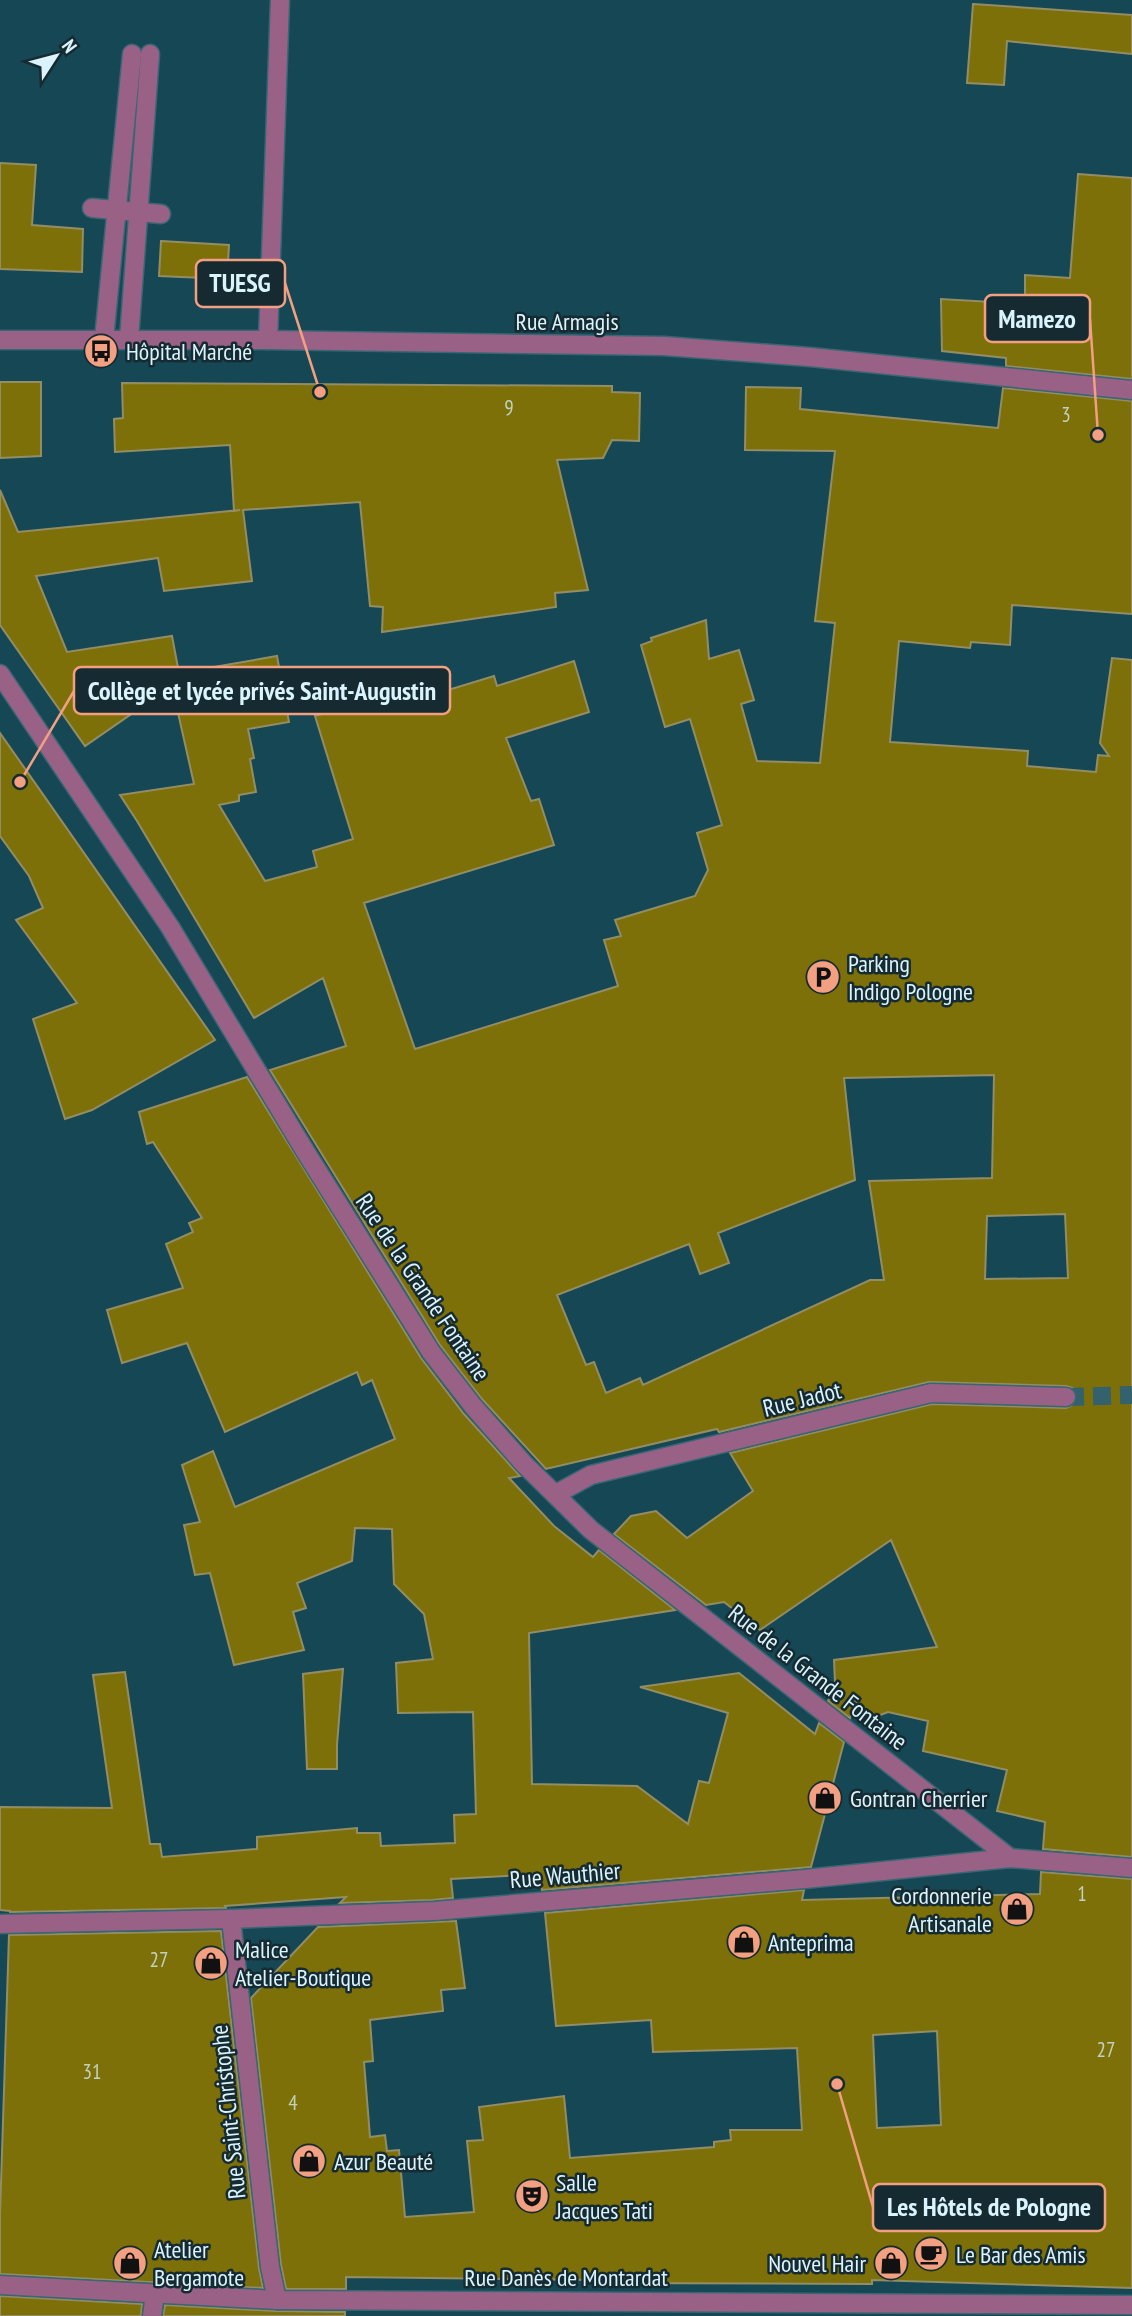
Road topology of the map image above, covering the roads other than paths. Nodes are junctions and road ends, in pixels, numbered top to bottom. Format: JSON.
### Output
{"nodes":[{"id":1,"x":280,"y":0,"type":"edge"},
{"id":2,"x":92,"y":208,"type":"dead end"},
{"id":3,"x":118,"y":209,"type":"junction"},
{"id":4,"x":140,"y":212,"type":"junction"},
{"id":5,"x":161,"y":214,"type":"dead end"},
{"id":6,"x":104,"y":339,"type":"junction"},
{"id":7,"x":129,"y":339,"type":"junction"},
{"id":8,"x":0,"y":340,"type":"edge"},
{"id":9,"x":268,"y":340,"type":"junction"},
{"id":10,"x":1132,"y":390,"type":"edge"},
{"id":11,"x":0,"y":674,"type":"edge"},
{"id":12,"x":1066,"y":1397,"type":"tunnel mouth"},
{"id":13,"x":556,"y":1494,"type":"junction"},
{"id":14,"x":1010,"y":1858,"type":"junction"},
{"id":15,"x":1132,"y":1868,"type":"edge"},
{"id":16,"x":231,"y":1919,"type":"junction"},
{"id":17,"x":0,"y":1924,"type":"edge"},
{"id":18,"x":0,"y":2285,"type":"edge"},
{"id":19,"x":155,"y":2294,"type":"junction"},
{"id":20,"x":278,"y":2300,"type":"junction"},
{"id":21,"x":1132,"y":2305,"type":"edge"},
{"id":22,"x":578,"y":2309,"type":"edge"},
{"id":23,"x":152,"y":2316,"type":"edge"}],
"edges":[{"from":1,"to":9,"type":"street"},
{"from":2,"to":3,"type":"street"},
{"from":3,"to":4,"type":"street"},
{"from":3,"to":4,"type":"street"},
{"from":3,"to":6,"type":"street"},
{"from":4,"to":5,"type":"street"},
{"from":4,"to":7,"type":"street"},
{"from":6,"to":7,"type":"street","name":"Rue Armagis"},
{"from":6,"to":8,"type":"street","name":"Rue Armagis"},
{"from":7,"to":9,"type":"street","name":"Rue Armagis"},
{"from":9,"to":10,"type":"street","name":"Rue Armagis"},
{"from":11,"to":13,"type":"street","name":"Rue de la Grande Fontaine"},
{"from":12,"to":13,"type":"street","name":"Rue Jadot"},
{"from":13,"to":14,"type":"street","name":"Rue de la Grande Fontaine"},
{"from":14,"to":15,"type":"street","name":"Rue Wauthier"},
{"from":14,"to":16,"type":"street","name":"Rue Wauthier"},
{"from":16,"to":17,"type":"street","name":"Rue Wauthier"},
{"from":16,"to":20,"type":"street","name":"Rue Saint-Christophe"},
{"from":18,"to":19,"type":"street","name":"Rue Danès de Montardat"},
{"from":19,"to":20,"type":"street","name":"Rue Danès de Montardat"},
{"from":19,"to":23,"type":"street"},
{"from":20,"to":22,"type":"street","name":"Rue Danès de Montardat"},
{"from":21,"to":22,"type":"street","name":"Rue Danès de Montardat"}]}
